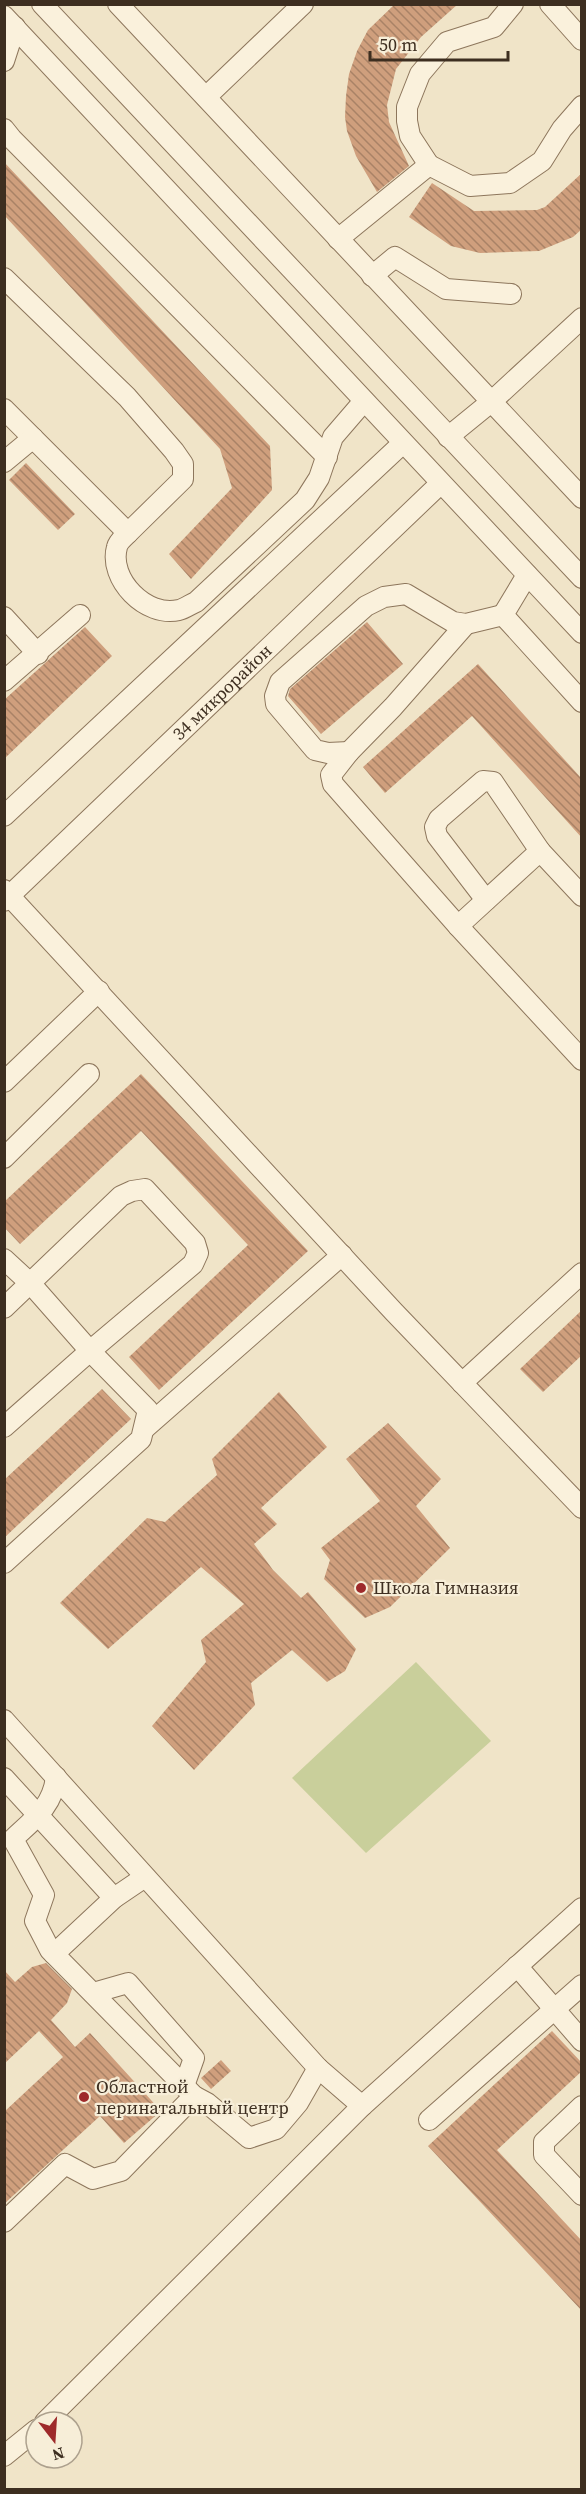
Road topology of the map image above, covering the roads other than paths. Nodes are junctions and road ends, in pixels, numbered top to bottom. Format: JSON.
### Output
{"nodes":[{"id":1,"x":42,"y":4,"type":"edge"},
{"id":2,"x":118,"y":4,"type":"edge"},
{"id":3,"x":303,"y":4,"type":"edge"},
{"id":4,"x":513,"y":4,"type":"edge"},
{"id":5,"x":550,"y":4,"type":"edge"},
{"id":6,"x":10,"y":22,"type":"edge"},
{"id":7,"x":582,"y":40,"type":"edge"},
{"id":8,"x":4,"y":61,"type":"edge"},
{"id":9,"x":206,"y":97,"type":"junction"},
{"id":10,"x":582,"y":106,"type":"edge"},
{"id":11,"x":4,"y":129,"type":"edge"},
{"id":12,"x":429,"y":165,"type":"junction"},
{"id":13,"x":338,"y":239,"type":"junction"},
{"id":14,"x":372,"y":276,"type":"junction"},
{"id":15,"x":4,"y":278,"type":"edge"},
{"id":16,"x":511,"y":294,"type":"dead end"},
{"id":17,"x":582,"y":318,"type":"edge"},
{"id":18,"x":364,"y":401,"type":"junction"},
{"id":19,"x":491,"y":402,"type":"junction"},
{"id":20,"x":4,"y":409,"type":"edge"},
{"id":21,"x":448,"y":437,"type":"junction"},
{"id":22,"x":33,"y":438,"type":"junction"},
{"id":23,"x":402,"y":443,"type":"junction"},
{"id":24,"x":327,"y":457,"type":"junction"},
{"id":25,"x":4,"y":462,"type":"edge"},
{"id":26,"x":440,"y":484,"type":"junction"},
{"id":27,"x":582,"y":498,"type":"edge"},
{"id":28,"x":128,"y":533,"type":"junction"},
{"id":29,"x":527,"y":575,"type":"junction"},
{"id":30,"x":582,"y":578,"type":"edge"},
{"id":31,"x":80,"y":615,"type":"dead end"},
{"id":32,"x":503,"y":615,"type":"junction"},
{"id":33,"x":4,"y":617,"type":"edge"},
{"id":34,"x":466,"y":624,"type":"junction"},
{"id":35,"x":582,"y":633,"type":"edge"},
{"id":36,"x":38,"y":654,"type":"junction"},
{"id":37,"x":4,"y":681,"type":"edge"},
{"id":38,"x":582,"y":702,"type":"edge"},
{"id":39,"x":349,"y":752,"type":"junction"},
{"id":40,"x":4,"y":816,"type":"edge"},
{"id":41,"x":540,"y":851,"type":"junction"},
{"id":42,"x":6,"y":896,"type":"edge"},
{"id":43,"x":582,"y":896,"type":"edge"},
{"id":44,"x":486,"y":900,"type":"junction"},
{"id":45,"x":458,"y":926,"type":"junction"},
{"id":46,"x":99,"y":991,"type":"junction"},
{"id":47,"x":581,"y":1059,"type":"edge"},
{"id":48,"x":89,"y":1074,"type":"dead end"},
{"id":49,"x":4,"y":1082,"type":"edge"},
{"id":50,"x":4,"y":1158,"type":"edge"},
{"id":51,"x":342,"y":1256,"type":"junction"},
{"id":52,"x":4,"y":1259,"type":"edge"},
{"id":53,"x":582,"y":1273,"type":"edge"},
{"id":54,"x":31,"y":1284,"type":"junction"},
{"id":55,"x":4,"y":1308,"type":"edge"},
{"id":56,"x":90,"y":1351,"type":"junction"},
{"id":57,"x":462,"y":1383,"type":"junction"},
{"id":58,"x":4,"y":1427,"type":"edge"},
{"id":59,"x":144,"y":1429,"type":"junction"},
{"id":60,"x":582,"y":1508,"type":"edge"},
{"id":61,"x":4,"y":1563,"type":"edge"},
{"id":62,"x":4,"y":1720,"type":"edge"},
{"id":63,"x":56,"y":1777,"type":"junction"},
{"id":64,"x":4,"y":1778,"type":"edge"},
{"id":65,"x":39,"y":1815,"type":"junction"},
{"id":66,"x":9,"y":1836,"type":"edge"},
{"id":67,"x":145,"y":1877,"type":"junction"},
{"id":68,"x":114,"y":1898,"type":"junction"},
{"id":69,"x":582,"y":1908,"type":"edge"},
{"id":70,"x":54,"y":1954,"type":"junction"},
{"id":71,"x":517,"y":1966,"type":"junction"},
{"id":72,"x":582,"y":1985,"type":"edge"},
{"id":73,"x":93,"y":1993,"type":"junction"},
{"id":74,"x":553,"y":2009,"type":"junction"},
{"id":75,"x":582,"y":2041,"type":"edge"},
{"id":76,"x":318,"y":2068,"type":"junction"},
{"id":77,"x":189,"y":2091,"type":"junction"},
{"id":78,"x":362,"y":2106,"type":"junction"},
{"id":79,"x":582,"y":2106,"type":"edge"},
{"id":80,"x":429,"y":2120,"type":"dead end"},
{"id":81,"x":582,"y":2195,"type":"edge"},
{"id":82,"x":4,"y":2222,"type":"edge"},
{"id":83,"x":57,"y":2410,"type":"edge"},
{"id":84,"x":24,"y":2440,"type":"edge"},
{"id":85,"x":4,"y":2456,"type":"edge"}],
"edges":[{"from":1,"to":21,"type":"street"},
{"from":2,"to":9,"type":"street"},
{"from":3,"to":9,"type":"street"},
{"from":4,"to":12,"type":"street"},
{"from":5,"to":7,"type":"street"},
{"from":6,"to":8,"type":"street"},
{"from":6,"to":18,"type":"street"},
{"from":9,"to":13,"type":"street"},
{"from":10,"to":12,"type":"street"},
{"from":11,"to":24,"type":"street"},
{"from":12,"to":13,"type":"street"},
{"from":13,"to":14,"type":"street"},
{"from":14,"to":16,"type":"street"},
{"from":14,"to":19,"type":"street"},
{"from":15,"to":28,"type":"street"},
{"from":17,"to":19,"type":"street"},
{"from":18,"to":23,"type":"street"},
{"from":18,"to":24,"type":"street"},
{"from":19,"to":21,"type":"street"},
{"from":19,"to":27,"type":"street"},
{"from":20,"to":22,"type":"street"},
{"from":21,"to":30,"type":"street"},
{"from":22,"to":25,"type":"street"},
{"from":22,"to":28,"type":"street"},
{"from":23,"to":26,"type":"street"},
{"from":23,"to":40,"type":"street"},
{"from":24,"to":28,"type":"street"},
{"from":26,"to":29,"type":"street"},
{"from":26,"to":42,"type":"street","name":"34 микрорайон"},
{"from":29,"to":32,"type":"street"},
{"from":29,"to":35,"type":"street"},
{"from":31,"to":36,"type":"street"},
{"from":32,"to":34,"type":"street"},
{"from":32,"to":38,"type":"street"},
{"from":33,"to":36,"type":"street"},
{"from":34,"to":39,"type":"street"},
{"from":34,"to":39,"type":"street"},
{"from":36,"to":37,"type":"street"},
{"from":39,"to":45,"type":"street"},
{"from":41,"to":43,"type":"street"},
{"from":41,"to":44,"type":"street"},
{"from":41,"to":44,"type":"street"},
{"from":42,"to":46,"type":"street"},
{"from":44,"to":45,"type":"street"},
{"from":45,"to":47,"type":"street"},
{"from":46,"to":49,"type":"street"},
{"from":46,"to":51,"type":"street"},
{"from":48,"to":50,"type":"street"},
{"from":51,"to":57,"type":"street"},
{"from":51,"to":59,"type":"street"},
{"from":52,"to":54,"type":"street"},
{"from":53,"to":57,"type":"street"},
{"from":54,"to":55,"type":"street"},
{"from":54,"to":56,"type":"street"},
{"from":54,"to":56,"type":"street"},
{"from":56,"to":58,"type":"street"},
{"from":56,"to":59,"type":"street"},
{"from":57,"to":60,"type":"street"},
{"from":59,"to":61,"type":"street"},
{"from":62,"to":63,"type":"street"},
{"from":63,"to":65,"type":"street"},
{"from":63,"to":67,"type":"street"},
{"from":64,"to":65,"type":"street"},
{"from":65,"to":66,"type":"street"},
{"from":65,"to":68,"type":"street"},
{"from":66,"to":70,"type":"street"},
{"from":67,"to":68,"type":"street"},
{"from":67,"to":76,"type":"street"},
{"from":68,"to":70,"type":"street"},
{"from":69,"to":71,"type":"street"},
{"from":70,"to":73,"type":"street"},
{"from":71,"to":74,"type":"street"},
{"from":71,"to":78,"type":"street"},
{"from":72,"to":74,"type":"street"},
{"from":73,"to":77,"type":"street"},
{"from":73,"to":77,"type":"street"},
{"from":74,"to":75,"type":"street"},
{"from":74,"to":80,"type":"street"},
{"from":76,"to":77,"type":"street"},
{"from":76,"to":78,"type":"street"},
{"from":77,"to":82,"type":"street"},
{"from":78,"to":83,"type":"street"},
{"from":79,"to":81,"type":"street"},
{"from":84,"to":85,"type":"street"}]}
